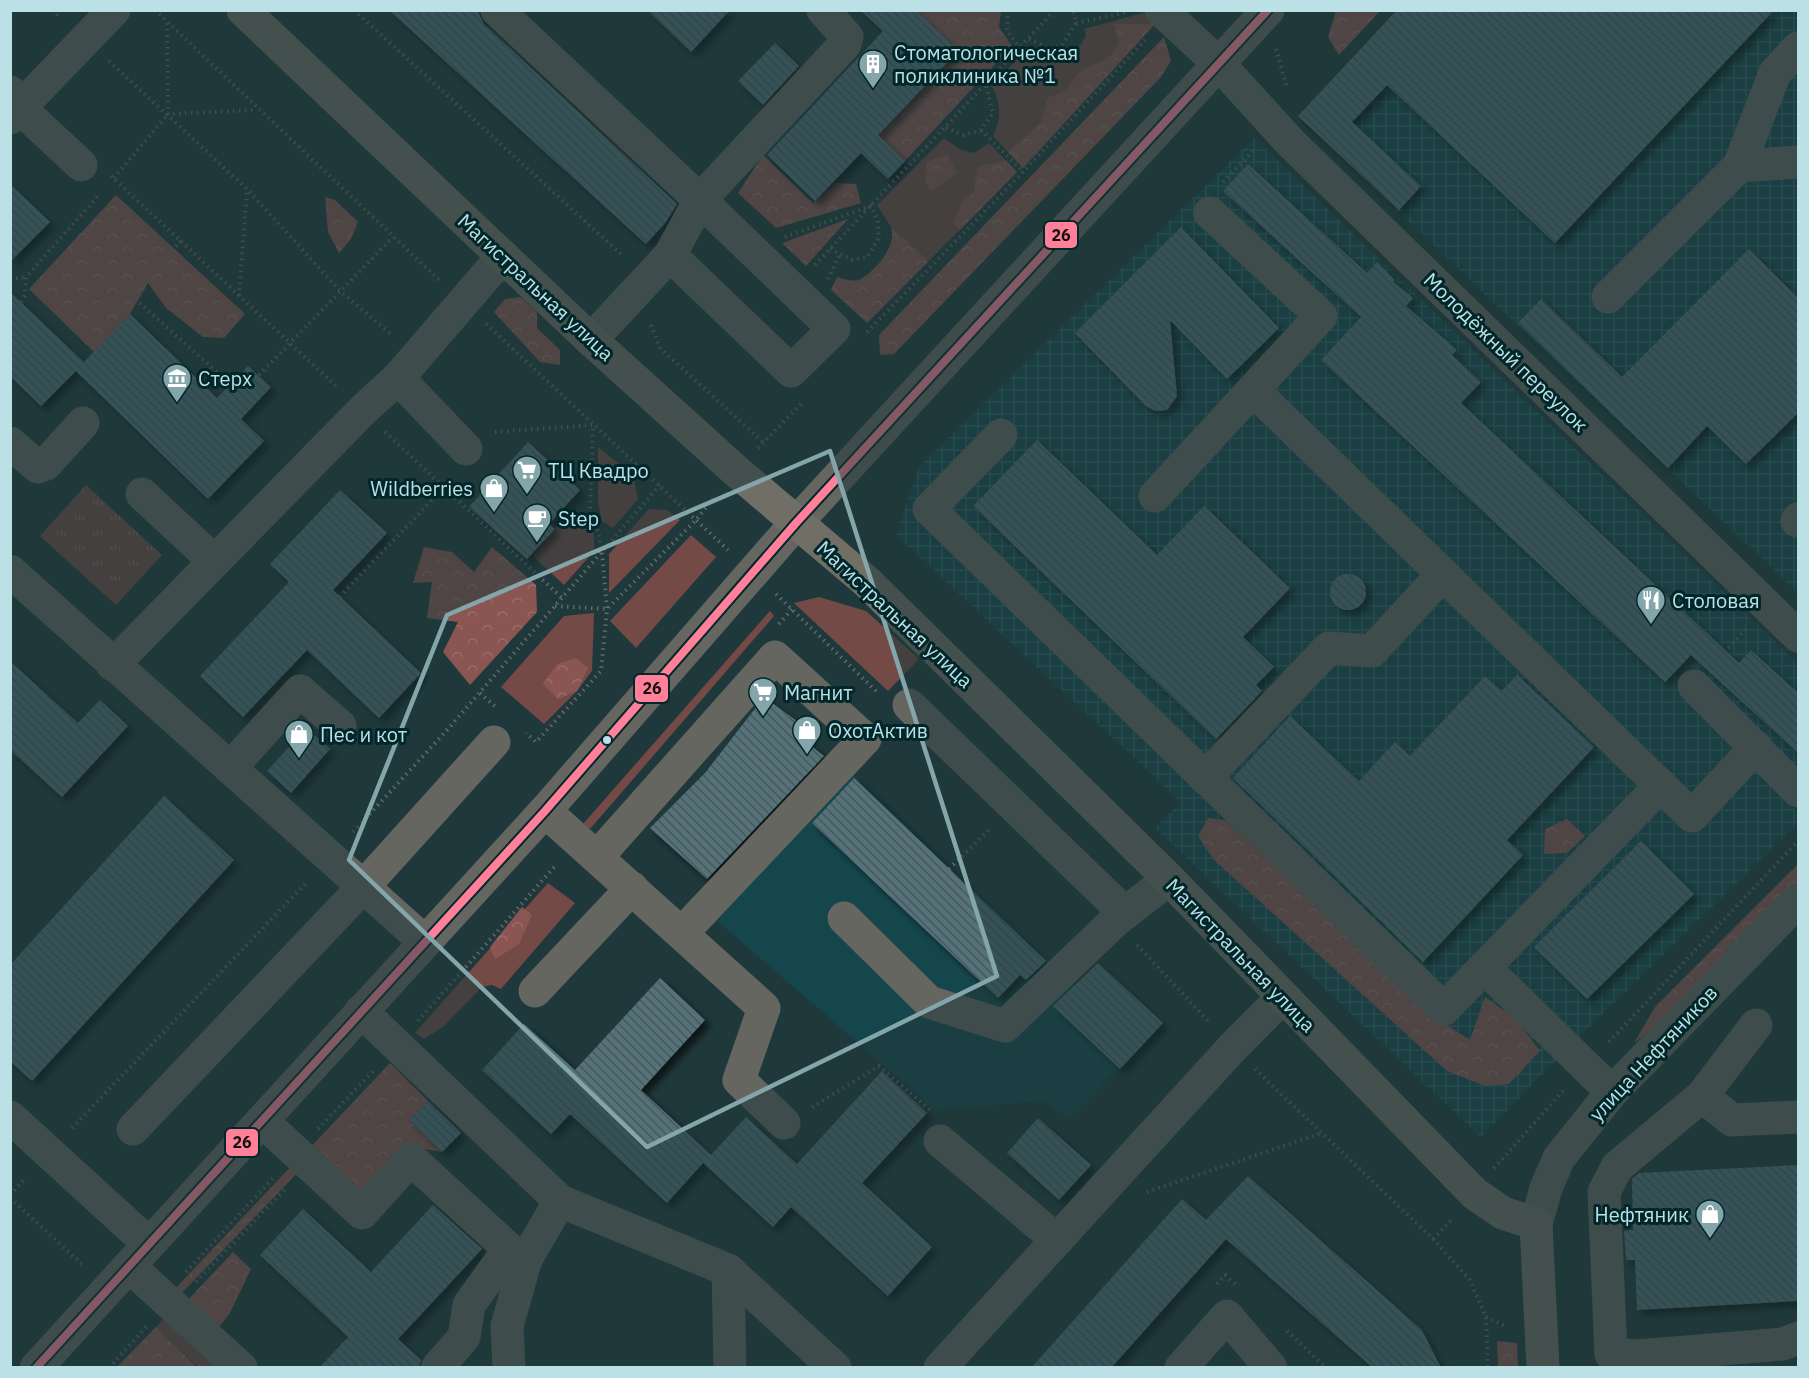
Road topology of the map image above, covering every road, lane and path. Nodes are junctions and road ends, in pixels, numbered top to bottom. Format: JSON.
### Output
{"nodes":[{"id":1,"x":52,"y":10,"type":"edge"},
{"id":2,"x":114,"y":10,"type":"edge"},
{"id":3,"x":243,"y":10,"type":"edge"},
{"id":4,"x":354,"y":10,"type":"edge"},
{"id":5,"x":497,"y":10,"type":"edge"},
{"id":6,"x":823,"y":10,"type":"edge"},
{"id":7,"x":1008,"y":10,"type":"edge"},
{"id":8,"x":1055,"y":10,"type":"edge"},
{"id":9,"x":1073,"y":10,"type":"edge"},
{"id":10,"x":1138,"y":10,"type":"edge"},
{"id":11,"x":1161,"y":10,"type":"edge"},
{"id":12,"x":159,"y":12,"type":"edge"},
{"id":13,"x":1264,"y":14,"type":"edge"},
{"id":14,"x":167,"y":22,"type":"junction"},
{"id":15,"x":1076,"y":23,"type":"junction"},
{"id":16,"x":1029,"y":39,"type":"junction"},
{"id":17,"x":87,"y":41,"type":"junction"},
{"id":18,"x":1020,"y":48,"type":"junction"},
{"id":19,"x":1798,"y":48,"type":"edge"},
{"id":20,"x":1218,"y":63,"type":"junction"},
{"id":21,"x":986,"y":86,"type":"junction"},
{"id":22,"x":14,"y":106,"type":"edge"},
{"id":23,"x":257,"y":110,"type":"junction"},
{"id":24,"x":168,"y":114,"type":"junction"},
{"id":25,"x":1276,"y":126,"type":"junction"},
{"id":26,"x":946,"y":128,"type":"junction"},
{"id":27,"x":981,"y":130,"type":"junction"},
{"id":28,"x":1798,"y":162,"type":"edge"},
{"id":29,"x":81,"y":165,"type":"joint"},
{"id":30,"x":1739,"y":166,"type":"junction"},
{"id":31,"x":1023,"y":172,"type":"dead end"},
{"id":32,"x":247,"y":189,"type":"junction"},
{"id":33,"x":700,"y":200,"type":"junction"},
{"id":34,"x":871,"y":206,"type":"junction"},
{"id":35,"x":1210,"y":213,"type":"joint"},
{"id":36,"x":393,"y":237,"type":"junction"},
{"id":37,"x":776,"y":240,"type":"dead end"},
{"id":38,"x":181,"y":241,"type":"junction"},
{"id":39,"x":830,"y":249,"type":"junction"},
{"id":40,"x":670,"y":255,"type":"junction"},
{"id":41,"x":502,"y":256,"type":"junction"},
{"id":42,"x":839,"y":256,"type":"junction"},
{"id":43,"x":808,"y":272,"type":"dead end"},
{"id":44,"x":10,"y":279,"type":"edge"},
{"id":45,"x":824,"y":287,"type":"dead end"},
{"id":46,"x":340,"y":291,"type":"junction"},
{"id":47,"x":637,"y":291,"type":"junction"},
{"id":48,"x":239,"y":297,"type":"junction"},
{"id":49,"x":1608,"y":297,"type":"dead end"},
{"id":50,"x":21,"y":302,"type":"dead end"},
{"id":51,"x":464,"y":303,"type":"junction"},
{"id":52,"x":591,"y":340,"type":"junction"},
{"id":53,"x":289,"y":344,"type":"junction"},
{"id":54,"x":408,"y":367,"type":"junction"},
{"id":55,"x":259,"y":375,"type":"dead end"},
{"id":56,"x":230,"y":384,"type":"dead end"},
{"id":57,"x":1253,"y":390,"type":"junction"},
{"id":58,"x":363,"y":410,"type":"junction"},
{"id":59,"x":82,"y":423,"type":"dead end"},
{"id":60,"x":593,"y":425,"type":"junction"},
{"id":61,"x":1001,"y":435,"type":"dead end"},
{"id":62,"x":10,"y":443,"type":"edge"},
{"id":63,"x":764,"y":443,"type":"dead end"},
{"id":64,"x":470,"y":449,"type":"junction"},
{"id":65,"x":660,"y":485,"type":"junction"},
{"id":66,"x":443,"y":488,"type":"junction"},
{"id":67,"x":142,"y":494,"type":"dead end"},
{"id":68,"x":1155,"y":496,"type":"dead end"},
{"id":69,"x":796,"y":523,"type":"junction"},
{"id":70,"x":602,"y":552,"type":"junction"},
{"id":71,"x":214,"y":561,"type":"junction"},
{"id":72,"x":10,"y":571,"type":"edge"},
{"id":73,"x":752,"y":572,"type":"junction"},
{"id":74,"x":1443,"y":574,"type":"junction"},
{"id":75,"x":562,"y":598,"type":"junction"},
{"id":76,"x":327,"y":610,"type":"dead end"},
{"id":77,"x":1742,"y":634,"type":"dead end"},
{"id":78,"x":1798,"y":636,"type":"edge"},
{"id":79,"x":1721,"y":656,"type":"dead end"},
{"id":80,"x":113,"y":664,"type":"junction"},
{"id":81,"x":1694,"y":686,"type":"dead end"},
{"id":82,"x":897,"y":703,"type":"joint"},
{"id":83,"x":340,"y":726,"type":"dead end"},
{"id":84,"x":494,"y":742,"type":"dead end"},
{"id":85,"x":536,"y":742,"type":"dead end"},
{"id":86,"x":1756,"y":747,"type":"junction"},
{"id":87,"x":230,"y":768,"type":"junction"},
{"id":88,"x":1205,"y":778,"type":"junction"},
{"id":89,"x":1661,"y":785,"type":"junction"},
{"id":90,"x":1798,"y":791,"type":"edge"},
{"id":91,"x":545,"y":811,"type":"junction"},
{"id":92,"x":996,"y":823,"type":"dead end"},
{"id":93,"x":588,"y":848,"type":"junction"},
{"id":94,"x":331,"y":856,"type":"junction"},
{"id":95,"x":950,"y":869,"type":"dead end"},
{"id":96,"x":1169,"y":879,"type":"junction"},
{"id":97,"x":364,"y":886,"type":"junction"},
{"id":98,"x":632,"y":888,"type":"junction"},
{"id":99,"x":1798,"y":901,"type":"edge"},
{"id":100,"x":1120,"y":917,"type":"junction"},
{"id":101,"x":844,"y":918,"type":"dead end"},
{"id":102,"x":682,"y":933,"type":"junction"},
{"id":103,"x":424,"y":941,"type":"junction"},
{"id":104,"x":1485,"y":968,"type":"junction"},
{"id":105,"x":535,"y":991,"type":"dead end"},
{"id":106,"x":1282,"y":998,"type":"junction"},
{"id":107,"x":361,"y":1011,"type":"junction"},
{"id":108,"x":1756,"y":1025,"type":"dead end"},
{"id":109,"x":396,"y":1046,"type":"junction"},
{"id":110,"x":1233,"y":1047,"type":"junction"},
{"id":111,"x":1612,"y":1092,"type":"junction"},
{"id":112,"x":1702,"y":1096,"type":"junction"},
{"id":113,"x":10,"y":1117,"type":"edge"},
{"id":114,"x":1798,"y":1117,"type":"edge"},
{"id":115,"x":262,"y":1121,"type":"junction"},
{"id":116,"x":784,"y":1123,"type":"joint"},
{"id":117,"x":133,"y":1128,"type":"dead end"},
{"id":118,"x":1322,"y":1132,"type":"junction"},
{"id":119,"x":940,"y":1141,"type":"joint"},
{"id":120,"x":47,"y":1153,"type":"junction"},
{"id":121,"x":309,"y":1164,"type":"junction"},
{"id":122,"x":10,"y":1196,"type":"edge"},
{"id":123,"x":1096,"y":1199,"type":"junction"},
{"id":124,"x":560,"y":1201,"type":"junction"},
{"id":125,"x":1536,"y":1224,"type":"junction"},
{"id":126,"x":1057,"y":1240,"type":"junction"},
{"id":127,"x":129,"y":1266,"type":"junction"},
{"id":128,"x":728,"y":1270,"type":"junction"},
{"id":129,"x":163,"y":1311,"type":"junction"},
{"id":130,"x":1789,"y":1350,"type":"edge"},
{"id":131,"x":1637,"y":1362,"type":"edge"},
{"id":132,"x":36,"y":1368,"type":"edge"},
{"id":133,"x":109,"y":1368,"type":"edge"},
{"id":134,"x":241,"y":1368,"type":"edge"},
{"id":135,"x":437,"y":1368,"type":"edge"},
{"id":136,"x":509,"y":1368,"type":"edge"},
{"id":137,"x":730,"y":1368,"type":"edge"},
{"id":138,"x":835,"y":1368,"type":"edge"},
{"id":139,"x":940,"y":1368,"type":"edge"},
{"id":140,"x":1181,"y":1368,"type":"edge"},
{"id":141,"x":1271,"y":1368,"type":"edge"},
{"id":142,"x":1488,"y":1368,"type":"edge"},
{"id":143,"x":1543,"y":1368,"type":"edge"}],
"edges":[{"from":1,"to":17,"type":"path"},
{"from":2,"to":17,"type":"street"},
{"from":3,"to":41,"type":"main road","name":"Магистральная улица"},
{"from":4,"to":47,"type":"path"},
{"from":5,"to":33,"type":"street"},
{"from":6,"to":33,"type":"street"},
{"from":7,"to":18,"type":"path"},
{"from":8,"to":16,"type":"path"},
{"from":9,"to":15,"type":"path"},
{"from":10,"to":15,"type":"path"},
{"from":11,"to":20,"type":"street","name":"Молодёжный переулок"},
{"from":12,"to":14,"type":"path"},
{"from":13,"to":20,"type":"street"},
{"from":13,"to":25,"type":"path"},
{"from":14,"to":23,"type":"path"},
{"from":14,"to":24,"type":"path"},
{"from":15,"to":16,"type":"path"},
{"from":16,"to":18,"type":"path"},
{"from":17,"to":22,"type":"street"},
{"from":17,"to":24,"type":"path"},
{"from":18,"to":21,"type":"path"},
{"from":19,"to":30,"type":"street"},
{"from":20,"to":25,"type":"street","name":"Молодёжный переулок"},
{"from":20,"to":69,"type":"street"},
{"from":21,"to":26,"type":"path"},
{"from":21,"to":27,"type":"path"},
{"from":22,"to":29,"type":"street"},
{"from":23,"to":24,"type":"path"},
{"from":23,"to":36,"type":"path"},
{"from":24,"to":32,"type":"path"},
{"from":25,"to":35,"type":"path"},
{"from":25,"to":78,"type":"street","name":"Молодёжный переулок"},
{"from":26,"to":27,"type":"path"},
{"from":26,"to":34,"type":"path"},
{"from":27,"to":31,"type":"path"},
{"from":28,"to":30,"type":"street"},
{"from":29,"to":38,"type":"path"},
{"from":30,"to":49,"type":"street"},
{"from":32,"to":46,"type":"path"},
{"from":32,"to":48,"type":"path"},
{"from":33,"to":40,"type":"street"},
{"from":33,"to":40,"type":"street"},
{"from":34,"to":37,"type":"path"},
{"from":34,"to":39,"type":"path"},
{"from":34,"to":42,"type":"path"},
{"from":35,"to":57,"type":"street"},
{"from":36,"to":46,"type":"path"},
{"from":36,"to":51,"type":"path"},
{"from":38,"to":48,"type":"path"},
{"from":38,"to":56,"type":"path"},
{"from":39,"to":42,"type":"path"},
{"from":39,"to":43,"type":"path"},
{"from":40,"to":47,"type":"street"},
{"from":41,"to":51,"type":"street"},
{"from":41,"to":52,"type":"main road","name":"Магистральная улица"},
{"from":42,"to":45,"type":"path"},
{"from":44,"to":50,"type":"path"},
{"from":46,"to":53,"type":"path"},
{"from":46,"to":54,"type":"path"},
{"from":47,"to":52,"type":"street"},
{"from":47,"to":63,"type":"path"},
{"from":48,"to":53,"type":"path"},
{"from":51,"to":54,"type":"street"},
{"from":51,"to":60,"type":"path"},
{"from":52,"to":69,"type":"main road","name":"Магистральная улица"},
{"from":53,"to":55,"type":"path"},
{"from":53,"to":58,"type":"path"},
{"from":54,"to":58,"type":"street"},
{"from":54,"to":64,"type":"street"},
{"from":57,"to":68,"type":"street"},
{"from":57,"to":74,"type":"street"},
{"from":58,"to":66,"type":"path"},
{"from":58,"to":71,"type":"street"},
{"from":59,"to":62,"type":"street"},
{"from":60,"to":64,"type":"path"},
{"from":60,"to":65,"type":"path"},
{"from":60,"to":70,"type":"path"},
{"from":61,"to":88,"type":"street"},
{"from":64,"to":66,"type":"path"},
{"from":65,"to":70,"type":"path"},
{"from":65,"to":73,"type":"path"},
{"from":66,"to":75,"type":"path"},
{"from":66,"to":76,"type":"path"},
{"from":67,"to":71,"type":"street"},
{"from":69,"to":73,"type":"street"},
{"from":69,"to":96,"type":"main road","name":"Магистральная улица"},
{"from":70,"to":75,"type":"path"},
{"from":70,"to":85,"type":"path"},
{"from":71,"to":80,"type":"street"},
{"from":72,"to":80,"type":"street"},
{"from":73,"to":82,"type":"path"},
{"from":73,"to":91,"type":"street"},
{"from":74,"to":88,"type":"street"},
{"from":74,"to":89,"type":"street"},
{"from":75,"to":94,"type":"path"},
{"from":77,"to":79,"type":"path"},
{"from":80,"to":87,"type":"street"},
{"from":81,"to":86,"type":"street"},
{"from":82,"to":100,"type":"street"},
{"from":83,"to":87,"type":"street"},
{"from":84,"to":97,"type":"street"},
{"from":86,"to":89,"type":"street"},
{"from":86,"to":90,"type":"street"},
{"from":87,"to":94,"type":"street"},
{"from":88,"to":104,"type":"street"},
{"from":89,"to":104,"type":"street"},
{"from":91,"to":93,"type":"street"},
{"from":91,"to":103,"type":"street"},
{"from":92,"to":95,"type":"path"},
{"from":93,"to":98,"type":"street"},
{"from":93,"to":102,"type":"street"},
{"from":93,"to":109,"type":"path"},
{"from":94,"to":97,"type":"street"},
{"from":94,"to":120,"type":"path"},
{"from":96,"to":100,"type":"street"},
{"from":96,"to":106,"type":"main road","name":"Магистральная улица"},
{"from":97,"to":103,"type":"street"},
{"from":97,"to":117,"type":"street"},
{"from":98,"to":102,"type":"street"},
{"from":98,"to":105,"type":"street"},
{"from":99,"to":111,"type":"street","name":"улица Нефтяников"},
{"from":100,"to":101,"type":"street"},
{"from":100,"to":110,"type":"path"},
{"from":102,"to":116,"type":"street"},
{"from":103,"to":107,"type":"street"},
{"from":104,"to":111,"type":"street"},
{"from":106,"to":110,"type":"street"},
{"from":106,"to":125,"type":"main road","name":"Магистральная улица"},
{"from":107,"to":109,"type":"street"},
{"from":107,"to":115,"type":"street"},
{"from":108,"to":112,"type":"street"},
{"from":109,"to":124,"type":"street"},
{"from":110,"to":118,"type":"path"},
{"from":110,"to":123,"type":"street"},
{"from":111,"to":125,"type":"street","name":"улица Нефтяников"},
{"from":112,"to":114,"type":"street"},
{"from":112,"to":131,"type":"street"},
{"from":113,"to":120,"type":"street"},
{"from":115,"to":121,"type":"street"},
{"from":115,"to":127,"type":"street"},
{"from":116,"to":119,"type":"path"},
{"from":118,"to":123,"type":"path"},
{"from":118,"to":142,"type":"path"},
{"from":119,"to":126,"type":"street"},
{"from":120,"to":122,"type":"path"},
{"from":120,"to":127,"type":"street"},
{"from":121,"to":129,"type":"path"},
{"from":121,"to":135,"type":"street"},
{"from":122,"to":127,"type":"path"},
{"from":123,"to":126,"type":"street"},
{"from":124,"to":128,"type":"street"},
{"from":124,"to":136,"type":"street"},
{"from":125,"to":143,"type":"main road"},
{"from":126,"to":139,"type":"street"},
{"from":127,"to":129,"type":"street"},
{"from":127,"to":129,"type":"path"},
{"from":127,"to":132,"type":"street"},
{"from":128,"to":137,"type":"street"},
{"from":128,"to":138,"type":"street"},
{"from":129,"to":133,"type":"path"},
{"from":129,"to":134,"type":"street"},
{"from":130,"to":131,"type":"street"},
{"from":140,"to":141,"type":"street"}]}
